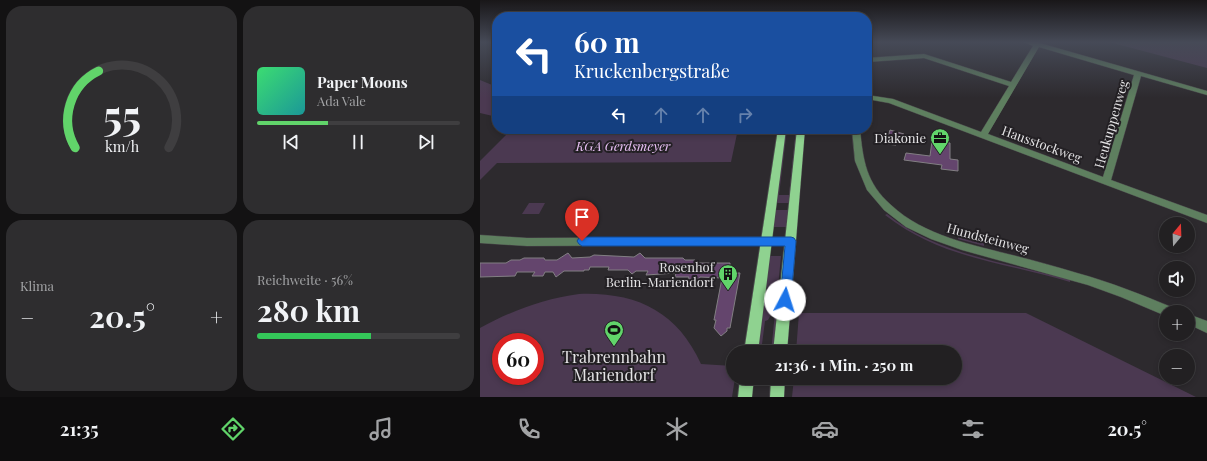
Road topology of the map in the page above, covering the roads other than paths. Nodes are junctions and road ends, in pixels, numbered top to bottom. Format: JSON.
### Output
{"nodes":[{"id":1,"x":938,"y":61,"type":"edge"},
{"id":2,"x":1028,"y":61,"type":"edge"},
{"id":3,"x":1091,"y":61,"type":"edge"},
{"id":4,"x":1138,"y":74,"type":"junction"},
{"id":5,"x":1014,"y":85,"type":"junction"},
{"id":6,"x":1207,"y":93,"type":"edge"},
{"id":7,"x":872,"y":98,"type":"edge"},
{"id":8,"x":781,"y":134,"type":"edge"},
{"id":9,"x":801,"y":134,"type":"edge"},
{"id":10,"x":856,"y":134,"type":"edge"},
{"id":11,"x":983,"y":136,"type":"junction"},
{"id":12,"x":1106,"y":182,"type":"junction"},
{"id":13,"x":1207,"y":219,"type":"edge"},
{"id":14,"x":480,"y":239,"type":"edge"},
{"id":15,"x":766,"y":241,"type":"junction"},
{"id":16,"x":791,"y":241,"type":"junction"},
{"id":17,"x":1159,"y":308,"type":"edge"},
{"id":18,"x":1195,"y":322,"type":"edge"},
{"id":19,"x":1207,"y":327,"type":"edge"},
{"id":20,"x":752,"y":345,"type":"edge"},
{"id":21,"x":781,"y":345,"type":"edge"},
{"id":22,"x":746,"y":385,"type":"edge"},
{"id":23,"x":778,"y":385,"type":"edge"},
{"id":24,"x":744,"y":397,"type":"edge"},
{"id":25,"x":777,"y":397,"type":"edge"}],
"edges":[{"from":1,"to":5,"type":"street"},
{"from":2,"to":5,"type":"street"},
{"from":3,"to":4,"type":"street"},
{"from":4,"to":6,"type":"street"},
{"from":4,"to":12,"type":"street","name":"Heukuppenweg"},
{"from":5,"to":11,"type":"street"},
{"from":7,"to":11,"type":"street","name":"Hausstockweg"},
{"from":8,"to":15,"type":"main road"},
{"from":9,"to":16,"type":"main road"},
{"from":10,"to":17,"type":"street","name":"Hundsteinweg"},
{"from":11,"to":12,"type":"street","name":"Hausstockweg"},
{"from":12,"to":13,"type":"street","name":"Hausstockweg"},
{"from":14,"to":15,"type":"street"},
{"from":15,"to":16,"type":"street"},
{"from":15,"to":20,"type":"main road"},
{"from":16,"to":21,"type":"main road"},
{"from":18,"to":19,"type":"street"},
{"from":22,"to":24,"type":"main road"},
{"from":23,"to":25,"type":"main road"}]}
